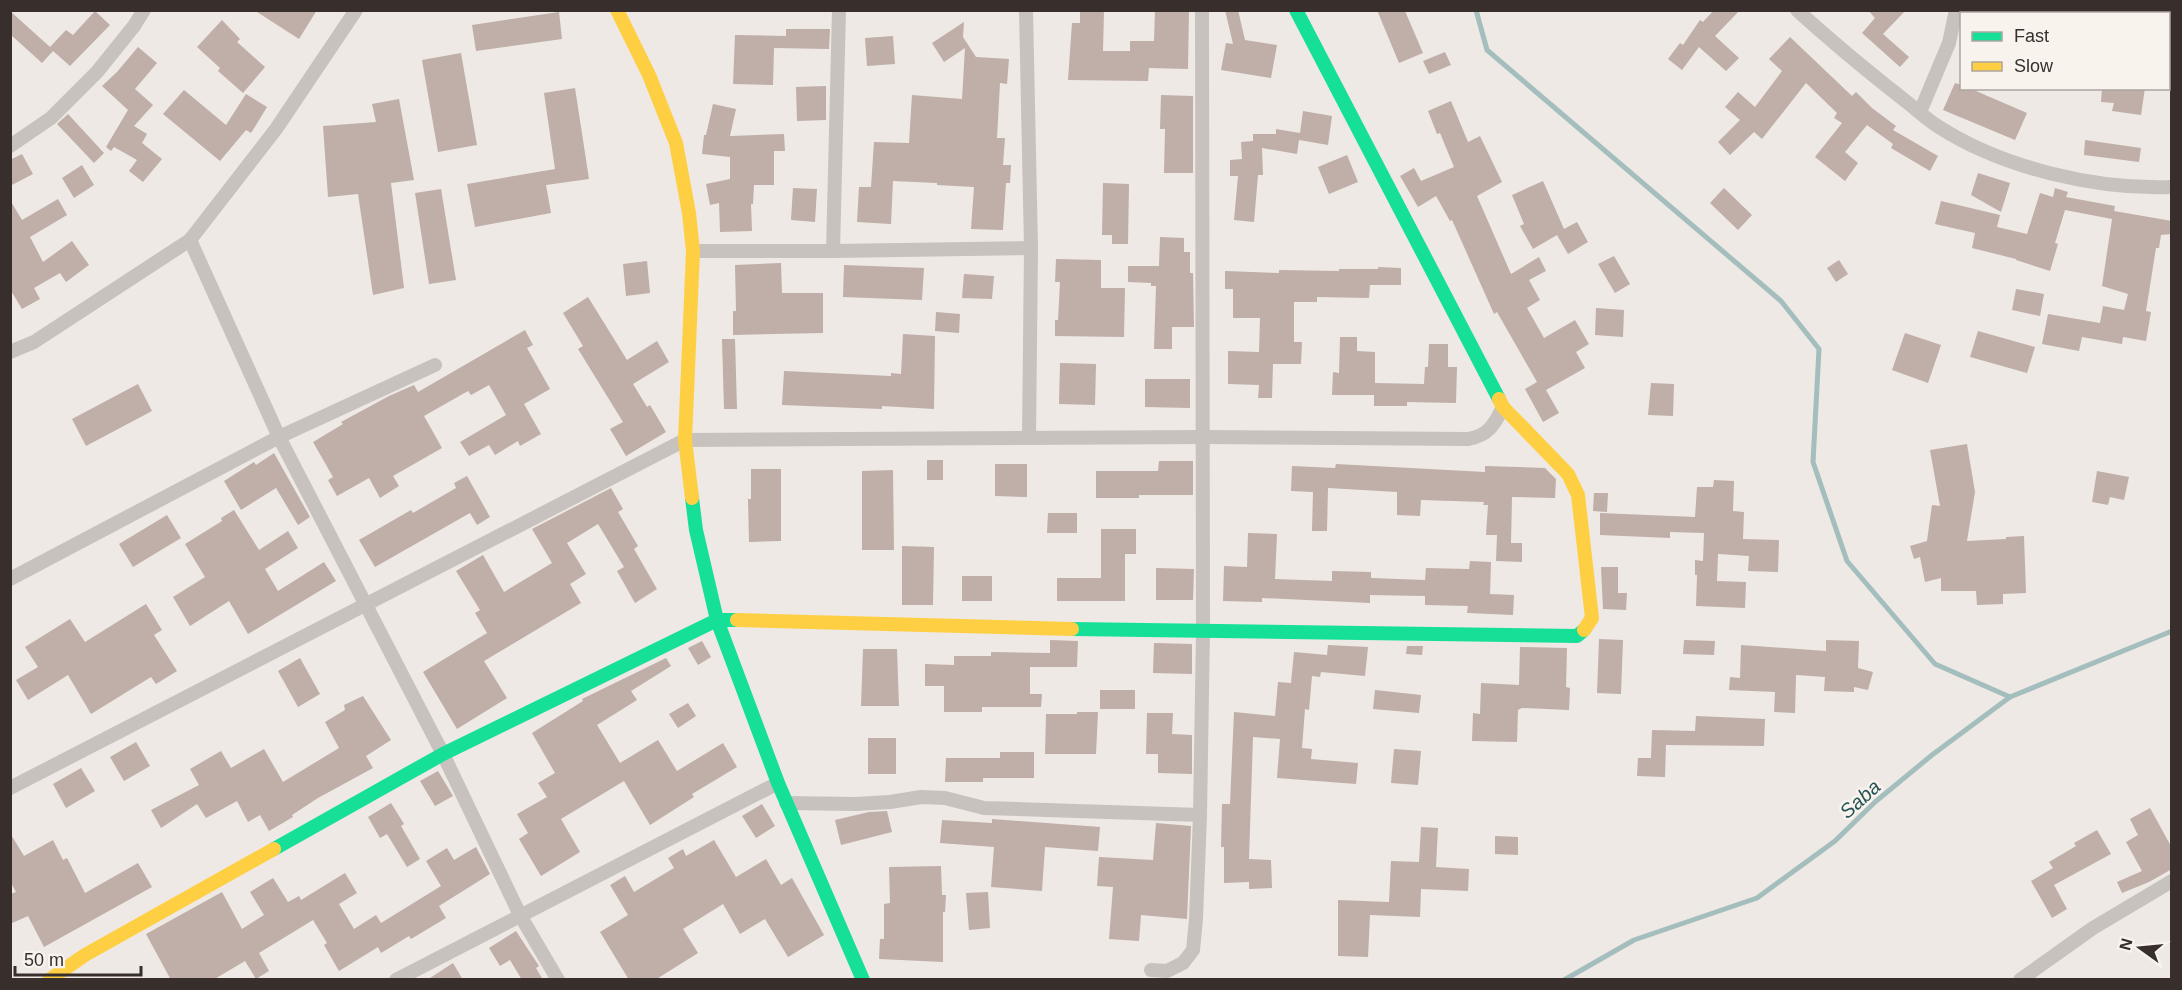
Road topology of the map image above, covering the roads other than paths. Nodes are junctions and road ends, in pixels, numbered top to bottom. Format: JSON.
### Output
{"nodes":[{"id":1,"x":144,"y":10,"type":"edge"},
{"id":2,"x":356,"y":10,"type":"edge"},
{"id":3,"x":617,"y":10,"type":"edge"},
{"id":4,"x":839,"y":10,"type":"edge"},
{"id":5,"x":1026,"y":10,"type":"edge"},
{"id":6,"x":1202,"y":10,"type":"edge"},
{"id":7,"x":1296,"y":10,"type":"edge"},
{"id":8,"x":1797,"y":10,"type":"edge"},
{"id":9,"x":1956,"y":10,"type":"edge"},
{"id":10,"x":1956,"y":39,"type":"edge"},
{"id":11,"x":1920,"y":112,"type":"junction"},
{"id":12,"x":10,"y":146,"type":"edge"},
{"id":13,"x":2172,"y":187,"type":"edge"},
{"id":14,"x":190,"y":240,"type":"junction"},
{"id":15,"x":1030,"y":248,"type":"junction"},
{"id":16,"x":693,"y":251,"type":"junction"},
{"id":17,"x":833,"y":251,"type":"junction"},
{"id":18,"x":10,"y":352,"type":"edge"},
{"id":19,"x":435,"y":365,"type":"dead end"},
{"id":20,"x":1503,"y":407,"type":"junction"},
{"id":21,"x":279,"y":437,"type":"junction"},
{"id":22,"x":1204,"y":437,"type":"junction"},
{"id":23,"x":1029,"y":438,"type":"junction"},
{"id":24,"x":685,"y":440,"type":"junction"},
{"id":25,"x":10,"y":579,"type":"edge"},
{"id":26,"x":364,"y":604,"type":"junction"},
{"id":27,"x":717,"y":620,"type":"junction"},
{"id":28,"x":1203,"y":632,"type":"junction"},
{"id":29,"x":443,"y":754,"type":"junction"},
{"id":30,"x":778,"y":783,"type":"junction"},
{"id":31,"x":10,"y":788,"type":"edge"},
{"id":32,"x":786,"y":803,"type":"junction"},
{"id":33,"x":1200,"y":815,"type":"junction"},
{"id":34,"x":2172,"y":881,"type":"edge"},
{"id":35,"x":520,"y":915,"type":"junction"},
{"id":36,"x":1151,"y":970,"type":"dead end"},
{"id":37,"x":49,"y":980,"type":"edge"},
{"id":38,"x":396,"y":980,"type":"edge"},
{"id":39,"x":558,"y":980,"type":"edge"},
{"id":40,"x":863,"y":980,"type":"edge"},
{"id":41,"x":2020,"y":980,"type":"edge"}],
"edges":[{"from":1,"to":12,"type":"street"},
{"from":2,"to":14,"type":"street"},
{"from":3,"to":16,"type":"street"},
{"from":4,"to":17,"type":"street"},
{"from":5,"to":15,"type":"street"},
{"from":6,"to":22,"type":"street"},
{"from":7,"to":20,"type":"street"},
{"from":8,"to":11,"type":"street"},
{"from":9,"to":10,"type":"street"},
{"from":10,"to":11,"type":"street"},
{"from":11,"to":13,"type":"street"},
{"from":14,"to":18,"type":"street"},
{"from":14,"to":21,"type":"street"},
{"from":15,"to":17,"type":"street"},
{"from":15,"to":23,"type":"street"},
{"from":16,"to":17,"type":"street"},
{"from":16,"to":24,"type":"street"},
{"from":19,"to":21,"type":"street"},
{"from":20,"to":22,"type":"street"},
{"from":20,"to":28,"type":"street"},
{"from":21,"to":25,"type":"street"},
{"from":21,"to":26,"type":"street"},
{"from":22,"to":23,"type":"street"},
{"from":22,"to":28,"type":"street"},
{"from":23,"to":24,"type":"street"},
{"from":24,"to":26,"type":"street"},
{"from":24,"to":27,"type":"street"},
{"from":26,"to":29,"type":"street"},
{"from":26,"to":31,"type":"street"},
{"from":27,"to":28,"type":"street"},
{"from":27,"to":29,"type":"street"},
{"from":27,"to":30,"type":"street"},
{"from":28,"to":33,"type":"street"},
{"from":29,"to":35,"type":"street"},
{"from":29,"to":37,"type":"street"},
{"from":30,"to":32,"type":"street"},
{"from":30,"to":35,"type":"street"},
{"from":32,"to":33,"type":"street"},
{"from":32,"to":40,"type":"street"},
{"from":33,"to":36,"type":"street"},
{"from":34,"to":41,"type":"street"},
{"from":35,"to":38,"type":"street"},
{"from":35,"to":39,"type":"street"}]}
